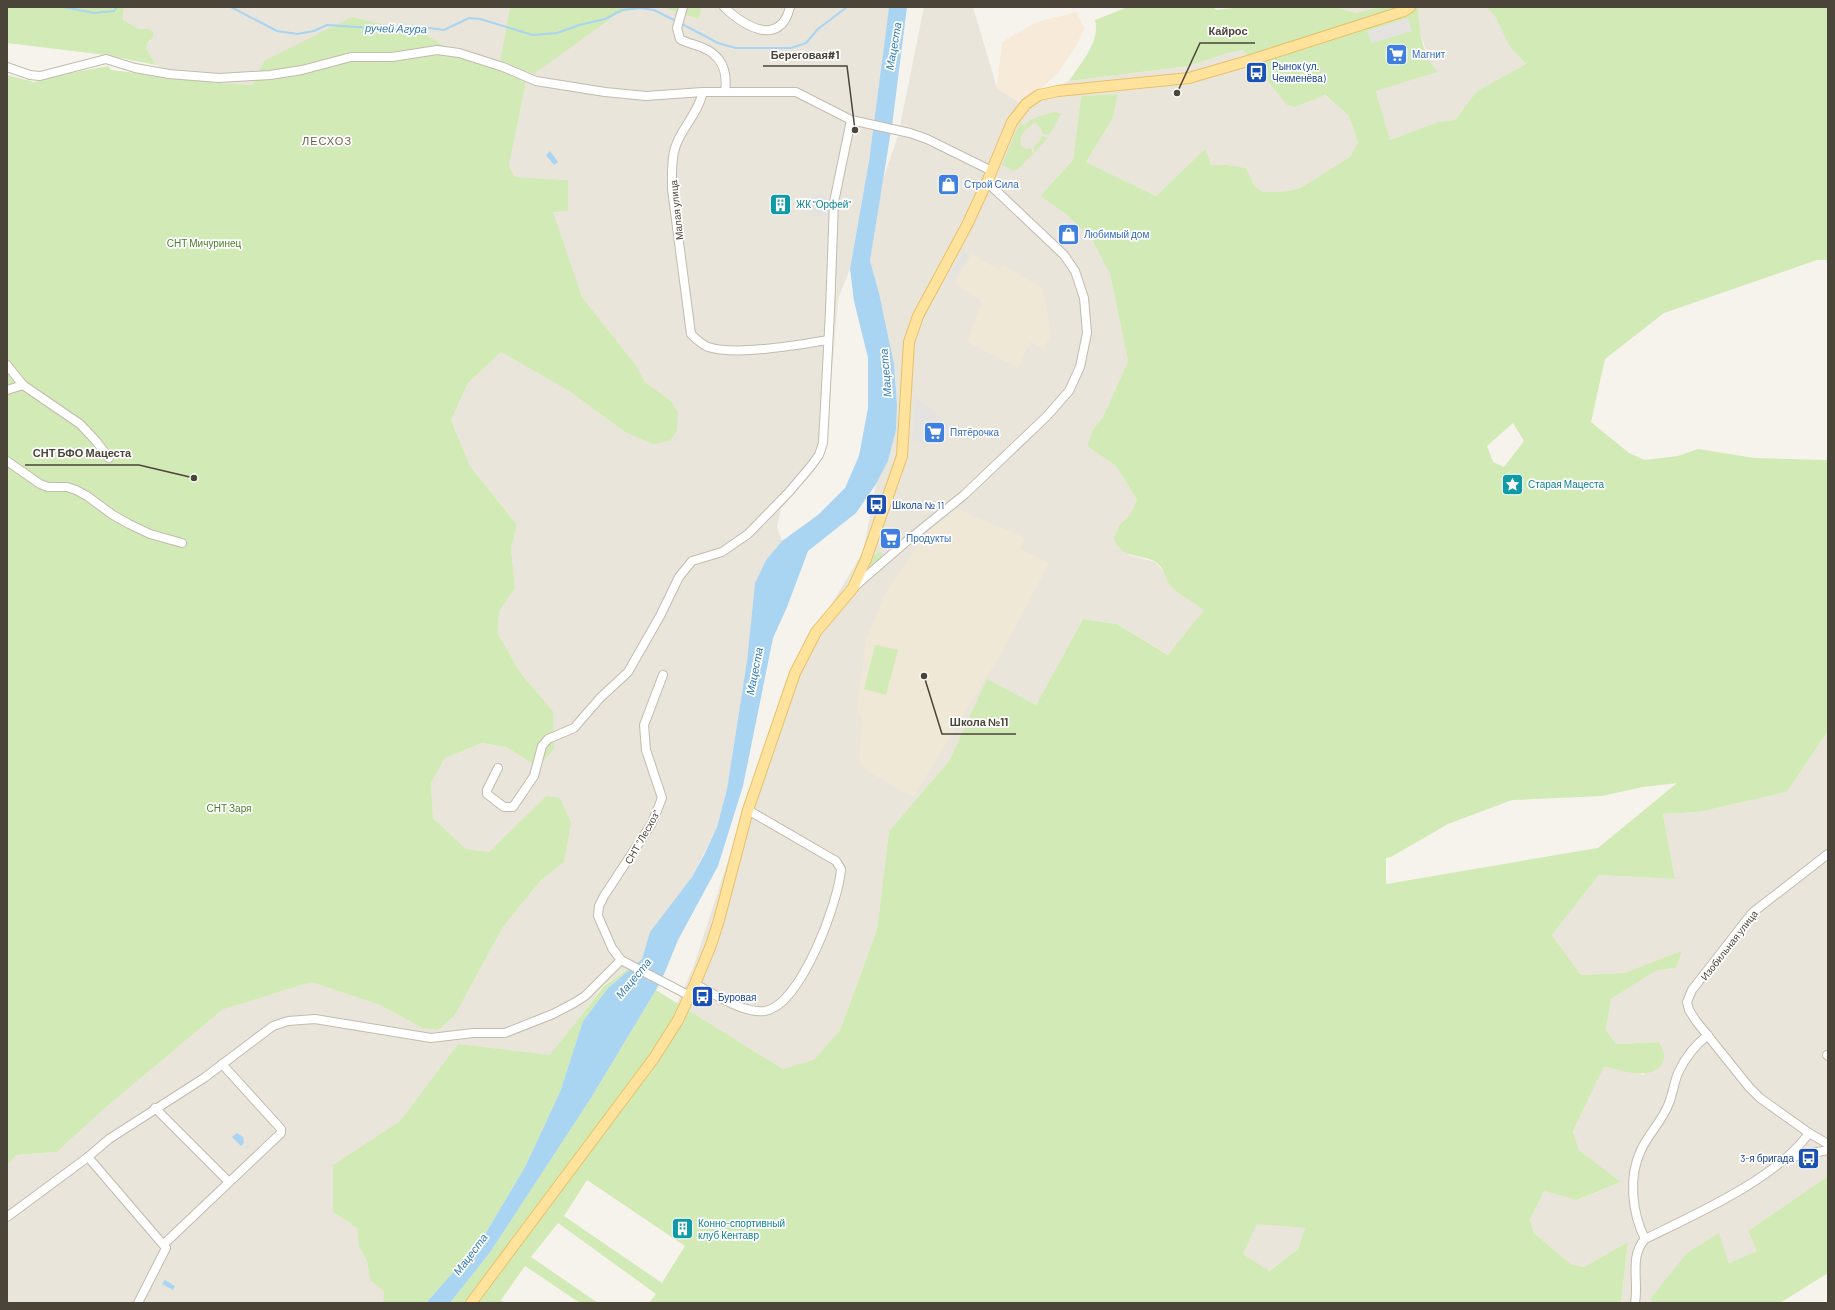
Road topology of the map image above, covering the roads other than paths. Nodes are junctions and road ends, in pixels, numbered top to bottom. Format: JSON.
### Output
{"nodes":[{"id":1,"x":683,"y":7,"type":"edge"},
{"id":2,"x":790,"y":7,"type":"edge"},
{"id":3,"x":1410,"y":7,"type":"edge"},
{"id":4,"x":727,"y":8,"type":"edge"},
{"id":5,"x":7,"y":66,"type":"edge"},
{"id":6,"x":703,"y":92,"type":"junction"},
{"id":7,"x":725,"y":92,"type":"junction"},
{"id":8,"x":851,"y":120,"type":"junction"},
{"id":9,"x":992,"y":171,"type":"junction"},
{"id":10,"x":988,"y":182,"type":"junction"},
{"id":11,"x":828,"y":340,"type":"junction"},
{"id":12,"x":7,"y":365,"type":"edge"},
{"id":13,"x":23,"y":385,"type":"junction"},
{"id":14,"x":7,"y":390,"type":"edge"},
{"id":15,"x":109,"y":458,"type":"dead end"},
{"id":16,"x":7,"y":462,"type":"edge"},
{"id":17,"x":182,"y":543,"type":"dead end"},
{"id":18,"x":853,"y":588,"type":"junction"},
{"id":19,"x":663,"y":675,"type":"dead end"},
{"id":20,"x":498,"y":768,"type":"dead end"},
{"id":21,"x":748,"y":810,"type":"junction"},
{"id":22,"x":1828,"y":854,"type":"edge"},
{"id":23,"x":624,"y":962,"type":"junction"},
{"id":24,"x":695,"y":984,"type":"junction"},
{"id":25,"x":690,"y":996,"type":"junction"},
{"id":26,"x":1708,"y":1035,"type":"junction"},
{"id":27,"x":222,"y":1064,"type":"junction"},
{"id":28,"x":155,"y":1108,"type":"junction"},
{"id":29,"x":1809,"y":1133,"type":"junction"},
{"id":30,"x":1828,"y":1144,"type":"edge"},
{"id":31,"x":1828,"y":1150,"type":"edge"},
{"id":32,"x":88,"y":1157,"type":"junction"},
{"id":33,"x":1787,"y":1158,"type":"junction"},
{"id":34,"x":228,"y":1182,"type":"junction"},
{"id":35,"x":7,"y":1217,"type":"edge"},
{"id":36,"x":1645,"y":1239,"type":"junction"},
{"id":37,"x":164,"y":1244,"type":"junction"},
{"id":38,"x":138,"y":1303,"type":"edge"},
{"id":39,"x":471,"y":1303,"type":"edge"},
{"id":40,"x":1635,"y":1303,"type":"edge"}],
"edges":[{"from":1,"to":7,"type":"street"},
{"from":2,"to":4,"type":"street"},
{"from":3,"to":9,"type":"main road"},
{"from":5,"to":6,"type":"street"},
{"from":6,"to":7,"type":"street"},
{"from":6,"to":11,"type":"street","name":"Малая улица"},
{"from":7,"to":8,"type":"street"},
{"from":8,"to":9,"type":"street"},
{"from":8,"to":11,"type":"street"},
{"from":9,"to":10,"type":"main road"},
{"from":10,"to":18,"type":"main road"},
{"from":10,"to":18,"type":"street"},
{"from":11,"to":20,"type":"street"},
{"from":12,"to":13,"type":"street"},
{"from":13,"to":14,"type":"street"},
{"from":13,"to":15,"type":"street"},
{"from":16,"to":17,"type":"street"},
{"from":18,"to":21,"type":"main road"},
{"from":19,"to":23,"type":"street","name":"СНТ \"Лесхоз\""},
{"from":21,"to":24,"type":"main road"},
{"from":21,"to":24,"type":"street"},
{"from":22,"to":26,"type":"street","name":"Изобильная улица"},
{"from":23,"to":25,"type":"street"},
{"from":23,"to":27,"type":"street"},
{"from":24,"to":25,"type":"main road"},
{"from":25,"to":39,"type":"main road"},
{"from":26,"to":29,"type":"street","name":"Изобильная улица"},
{"from":26,"to":36,"type":"street"},
{"from":27,"to":28,"type":"street"},
{"from":27,"to":34,"type":"street"},
{"from":28,"to":32,"type":"street"},
{"from":28,"to":34,"type":"street"},
{"from":29,"to":30,"type":"street","name":"Изобильная улица"},
{"from":29,"to":33,"type":"street"},
{"from":31,"to":33,"type":"street"},
{"from":32,"to":35,"type":"street"},
{"from":32,"to":37,"type":"street"},
{"from":33,"to":36,"type":"street"},
{"from":34,"to":37,"type":"street"},
{"from":36,"to":40,"type":"street"},
{"from":37,"to":38,"type":"street"}]}
